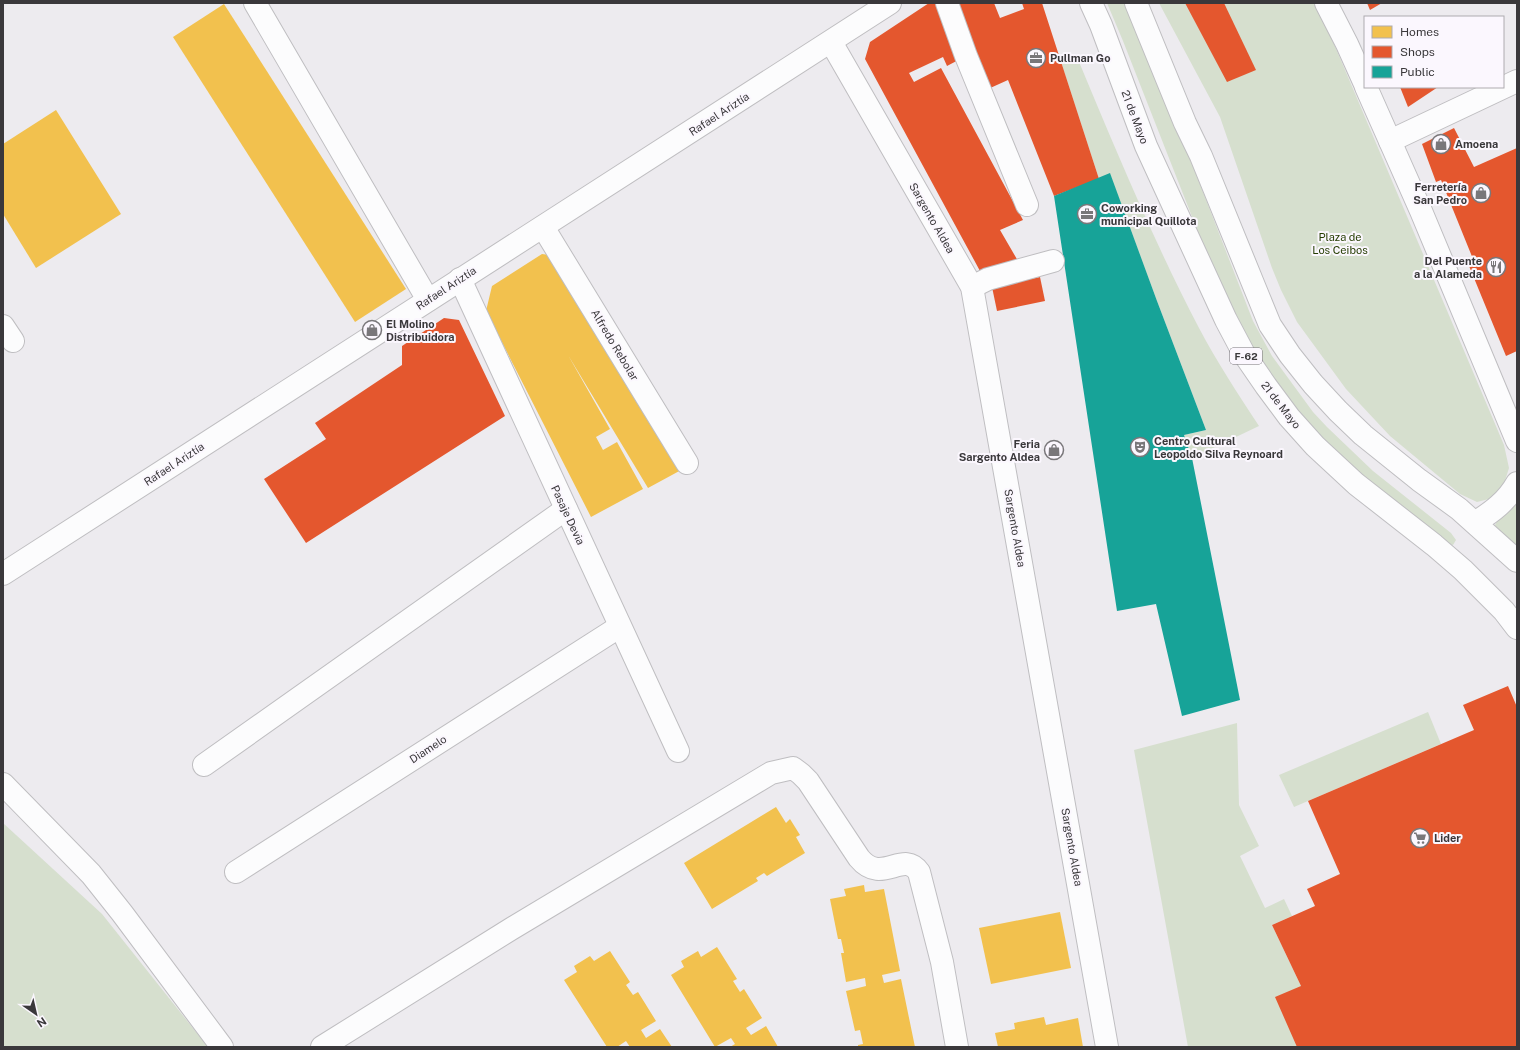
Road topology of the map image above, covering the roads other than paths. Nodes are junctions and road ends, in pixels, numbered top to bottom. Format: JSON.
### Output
{"nodes":[{"id":1,"x":254,"y":3,"type":"edge"},
{"id":2,"x":890,"y":3,"type":"edge"},
{"id":3,"x":946,"y":3,"type":"edge"},
{"id":4,"x":1091,"y":3,"type":"edge"},
{"id":5,"x":1136,"y":3,"type":"edge"},
{"id":6,"x":1326,"y":3,"type":"edge"},
{"id":7,"x":830,"y":42,"type":"junction"},
{"id":8,"x":1517,"y":81,"type":"edge"},
{"id":9,"x":1364,"y":82,"type":"edge"},
{"id":10,"x":1504,"y":87,"type":"edge"},
{"id":11,"x":1367,"y":88,"type":"edge"},
{"id":12,"x":1502,"y":88,"type":"edge"},
{"id":13,"x":1390,"y":142,"type":"junction"},
{"id":14,"x":1027,"y":205,"type":"dead end"},
{"id":15,"x":543,"y":227,"type":"junction"},
{"id":16,"x":1052,"y":261,"type":"dead end"},
{"id":17,"x":460,"y":279,"type":"junction"},
{"id":18,"x":972,"y":287,"type":"junction"},
{"id":19,"x":428,"y":300,"type":"junction"},
{"id":20,"x":1509,"y":395,"type":"edge"},
{"id":21,"x":1517,"y":441,"type":"edge"},
{"id":22,"x":687,"y":463,"type":"dead end"},
{"id":23,"x":1517,"y":483,"type":"edge"},
{"id":24,"x":566,"y":509,"type":"junction"},
{"id":25,"x":1476,"y":522,"type":"junction"},
{"id":26,"x":1517,"y":561,"type":"edge"},
{"id":27,"x":3,"y":574,"type":"edge"},
{"id":28,"x":620,"y":627,"type":"junction"},
{"id":29,"x":1517,"y":628,"type":"edge"},
{"id":30,"x":678,"y":751,"type":"dead end"},
{"id":31,"x":204,"y":765,"type":"dead end"},
{"id":32,"x":3,"y":784,"type":"edge"},
{"id":33,"x":236,"y":872,"type":"dead end"},
{"id":34,"x":222,"y":1047,"type":"edge"},
{"id":35,"x":322,"y":1047,"type":"edge"},
{"id":36,"x":957,"y":1047,"type":"edge"},
{"id":37,"x":1107,"y":1047,"type":"edge"}],
"edges":[{"from":1,"to":19,"type":"street"},
{"from":2,"to":7,"type":"street","name":"Rafael Ariztía"},
{"from":3,"to":14,"type":"street"},
{"from":4,"to":29,"type":"street","name":"21 de Mayo","number":"F-62"},
{"from":5,"to":25,"type":"street"},
{"from":6,"to":9,"type":"street"},
{"from":7,"to":15,"type":"street","name":"Rafael Ariztía"},
{"from":7,"to":18,"type":"street","name":"Sargento Aldea"},
{"from":8,"to":10,"type":"street"},
{"from":11,"to":13,"type":"street"},
{"from":12,"to":13,"type":"street"},
{"from":13,"to":20,"type":"street"},
{"from":15,"to":17,"type":"street","name":"Rafael Ariztía"},
{"from":15,"to":22,"type":"street","name":"Alfredo Rebolar"},
{"from":16,"to":18,"type":"street"},
{"from":17,"to":19,"type":"street","name":"Rafael Ariztía"},
{"from":17,"to":24,"type":"street","name":"Pasaje Devia"},
{"from":18,"to":37,"type":"street","name":"Sargento Aldea"},
{"from":19,"to":27,"type":"street","name":"Rafael Ariztía"},
{"from":20,"to":21,"type":"street"},
{"from":23,"to":25,"type":"street"},
{"from":24,"to":28,"type":"street","name":"Pasaje Devia"},
{"from":24,"to":31,"type":"street"},
{"from":25,"to":26,"type":"street"},
{"from":28,"to":30,"type":"street","name":"Pasaje Devia"},
{"from":28,"to":33,"type":"street","name":"Diamelo"},
{"from":32,"to":34,"type":"street"},
{"from":35,"to":36,"type":"street"}]}
